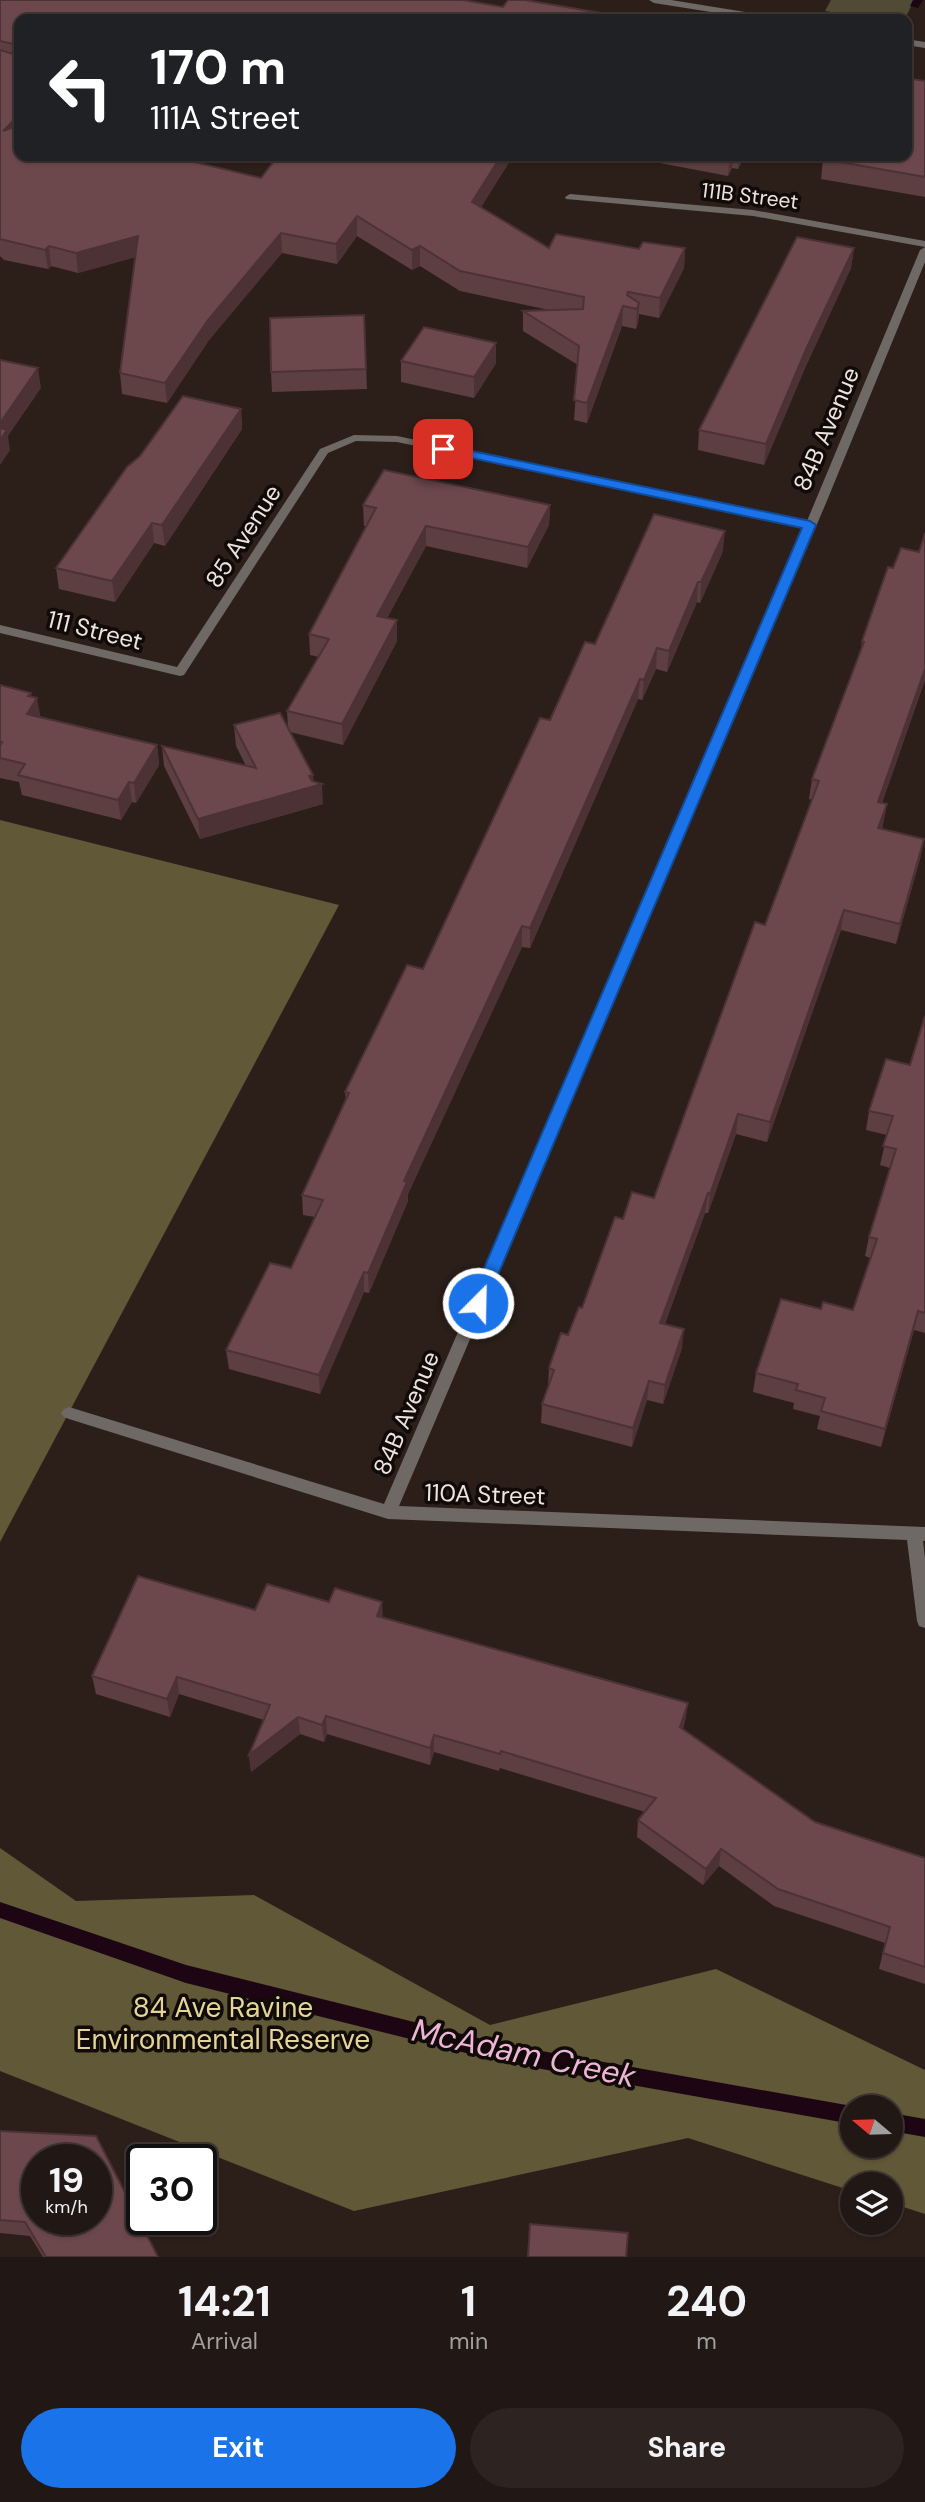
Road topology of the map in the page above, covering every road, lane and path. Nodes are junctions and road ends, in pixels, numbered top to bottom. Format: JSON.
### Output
{"nodes":[{"id":1,"x":654,"y":0,"type":"edge"},
{"id":2,"x":739,"y":14,"type":"edge"},
{"id":3,"x":569,"y":197,"type":"dead end"},
{"id":4,"x":925,"y":244,"type":"edge"},
{"id":5,"x":925,"y":250,"type":"edge"},
{"id":6,"x":810,"y":525,"type":"junction"},
{"id":7,"x":0,"y":629,"type":"edge"},
{"id":8,"x":180,"y":672,"type":"joint"},
{"id":9,"x":69,"y":1413,"type":"dead end"},
{"id":10,"x":388,"y":1512,"type":"junction"},
{"id":11,"x":920,"y":1534,"type":"edge"},
{"id":12,"x":925,"y":1621,"type":"edge"}],
"edges":[{"from":1,"to":2,"type":"street"},
{"from":3,"to":4,"type":"street","name":"111B Street"},
{"from":5,"to":6,"type":"street","name":"84B Avenue"},
{"from":6,"to":8,"type":"street","name":"85 Avenue"},
{"from":6,"to":10,"type":"street","name":"84B Avenue"},
{"from":7,"to":8,"type":"street","name":"111 Street"},
{"from":9,"to":10,"type":"street","name":"110A Street"},
{"from":10,"to":11,"type":"street","name":"110A Street"},
{"from":11,"to":12,"type":"street","name":"110A Street"}]}
